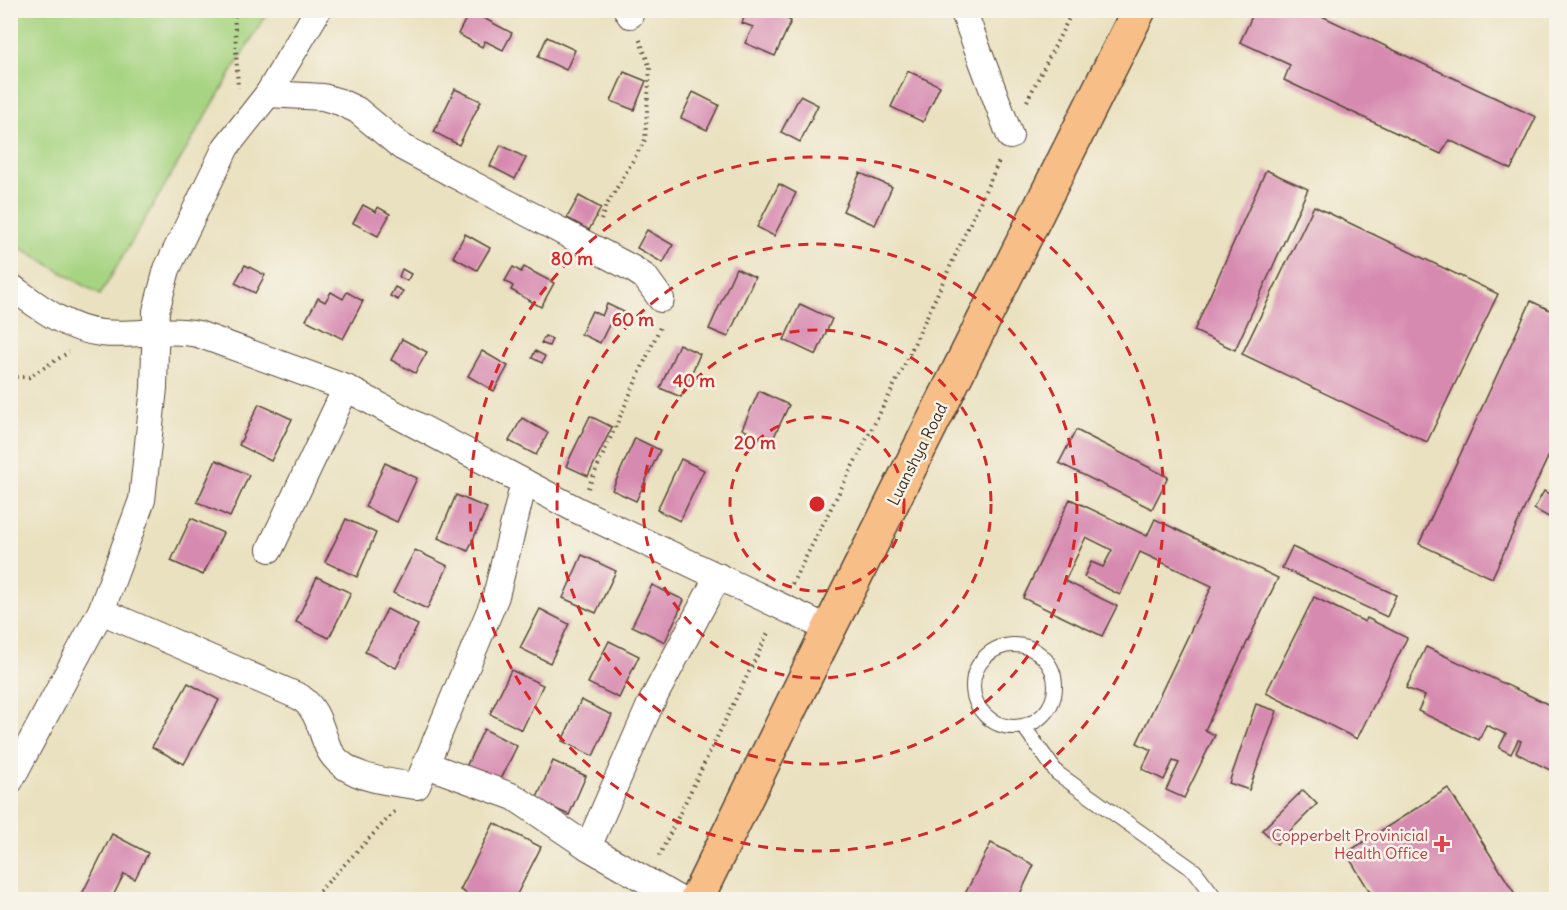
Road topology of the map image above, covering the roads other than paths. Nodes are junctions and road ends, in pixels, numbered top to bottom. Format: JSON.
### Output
{"nodes":[{"id":1,"x":318,"y":10,"type":"edge"},
{"id":2,"x":963,"y":10,"type":"edge"},
{"id":3,"x":1139,"y":10,"type":"edge"},
{"id":4,"x":268,"y":94,"type":"junction"},
{"id":5,"x":1011,"y":136,"type":"road end"},
{"id":6,"x":10,"y":286,"type":"edge"},
{"id":7,"x":661,"y":299,"type":"road end"},
{"id":8,"x":158,"y":331,"type":"junction"},
{"id":9,"x":346,"y":388,"type":"junction"},
{"id":10,"x":524,"y":482,"type":"junction"},
{"id":11,"x":270,"y":549,"type":"dead end"},
{"id":12,"x":718,"y":576,"type":"junction"},
{"id":13,"x":101,"y":611,"type":"junction"},
{"id":14,"x":829,"y":629,"type":"junction"},
{"id":15,"x":1024,"y":727,"type":"junction"},
{"id":16,"x":422,"y":776,"type":"junction"},
{"id":17,"x":10,"y":781,"type":"edge"},
{"id":18,"x":588,"y":847,"type":"junction"},
{"id":19,"x":680,"y":900,"type":"edge"},
{"id":20,"x":696,"y":900,"type":"edge"},
{"id":21,"x":1217,"y":900,"type":"edge"}],
"edges":[{"from":1,"to":4,"type":"street"},
{"from":2,"to":5,"type":"street"},
{"from":3,"to":14,"type":"highway","name":"Luanshya Road"},
{"from":4,"to":7,"type":"street"},
{"from":4,"to":8,"type":"street"},
{"from":6,"to":8,"type":"street"},
{"from":8,"to":9,"type":"street"},
{"from":8,"to":13,"type":"street"},
{"from":9,"to":10,"type":"street"},
{"from":9,"to":11,"type":"street"},
{"from":10,"to":12,"type":"street"},
{"from":10,"to":16,"type":"street"},
{"from":12,"to":14,"type":"street"},
{"from":12,"to":18,"type":"street"},
{"from":13,"to":16,"type":"street"},
{"from":13,"to":17,"type":"street"},
{"from":14,"to":20,"type":"highway","name":"Luanshya Road"},
{"from":15,"to":15,"type":"lane"},
{"from":15,"to":21,"type":"lane"},
{"from":16,"to":18,"type":"street"},
{"from":18,"to":19,"type":"street"}]}
